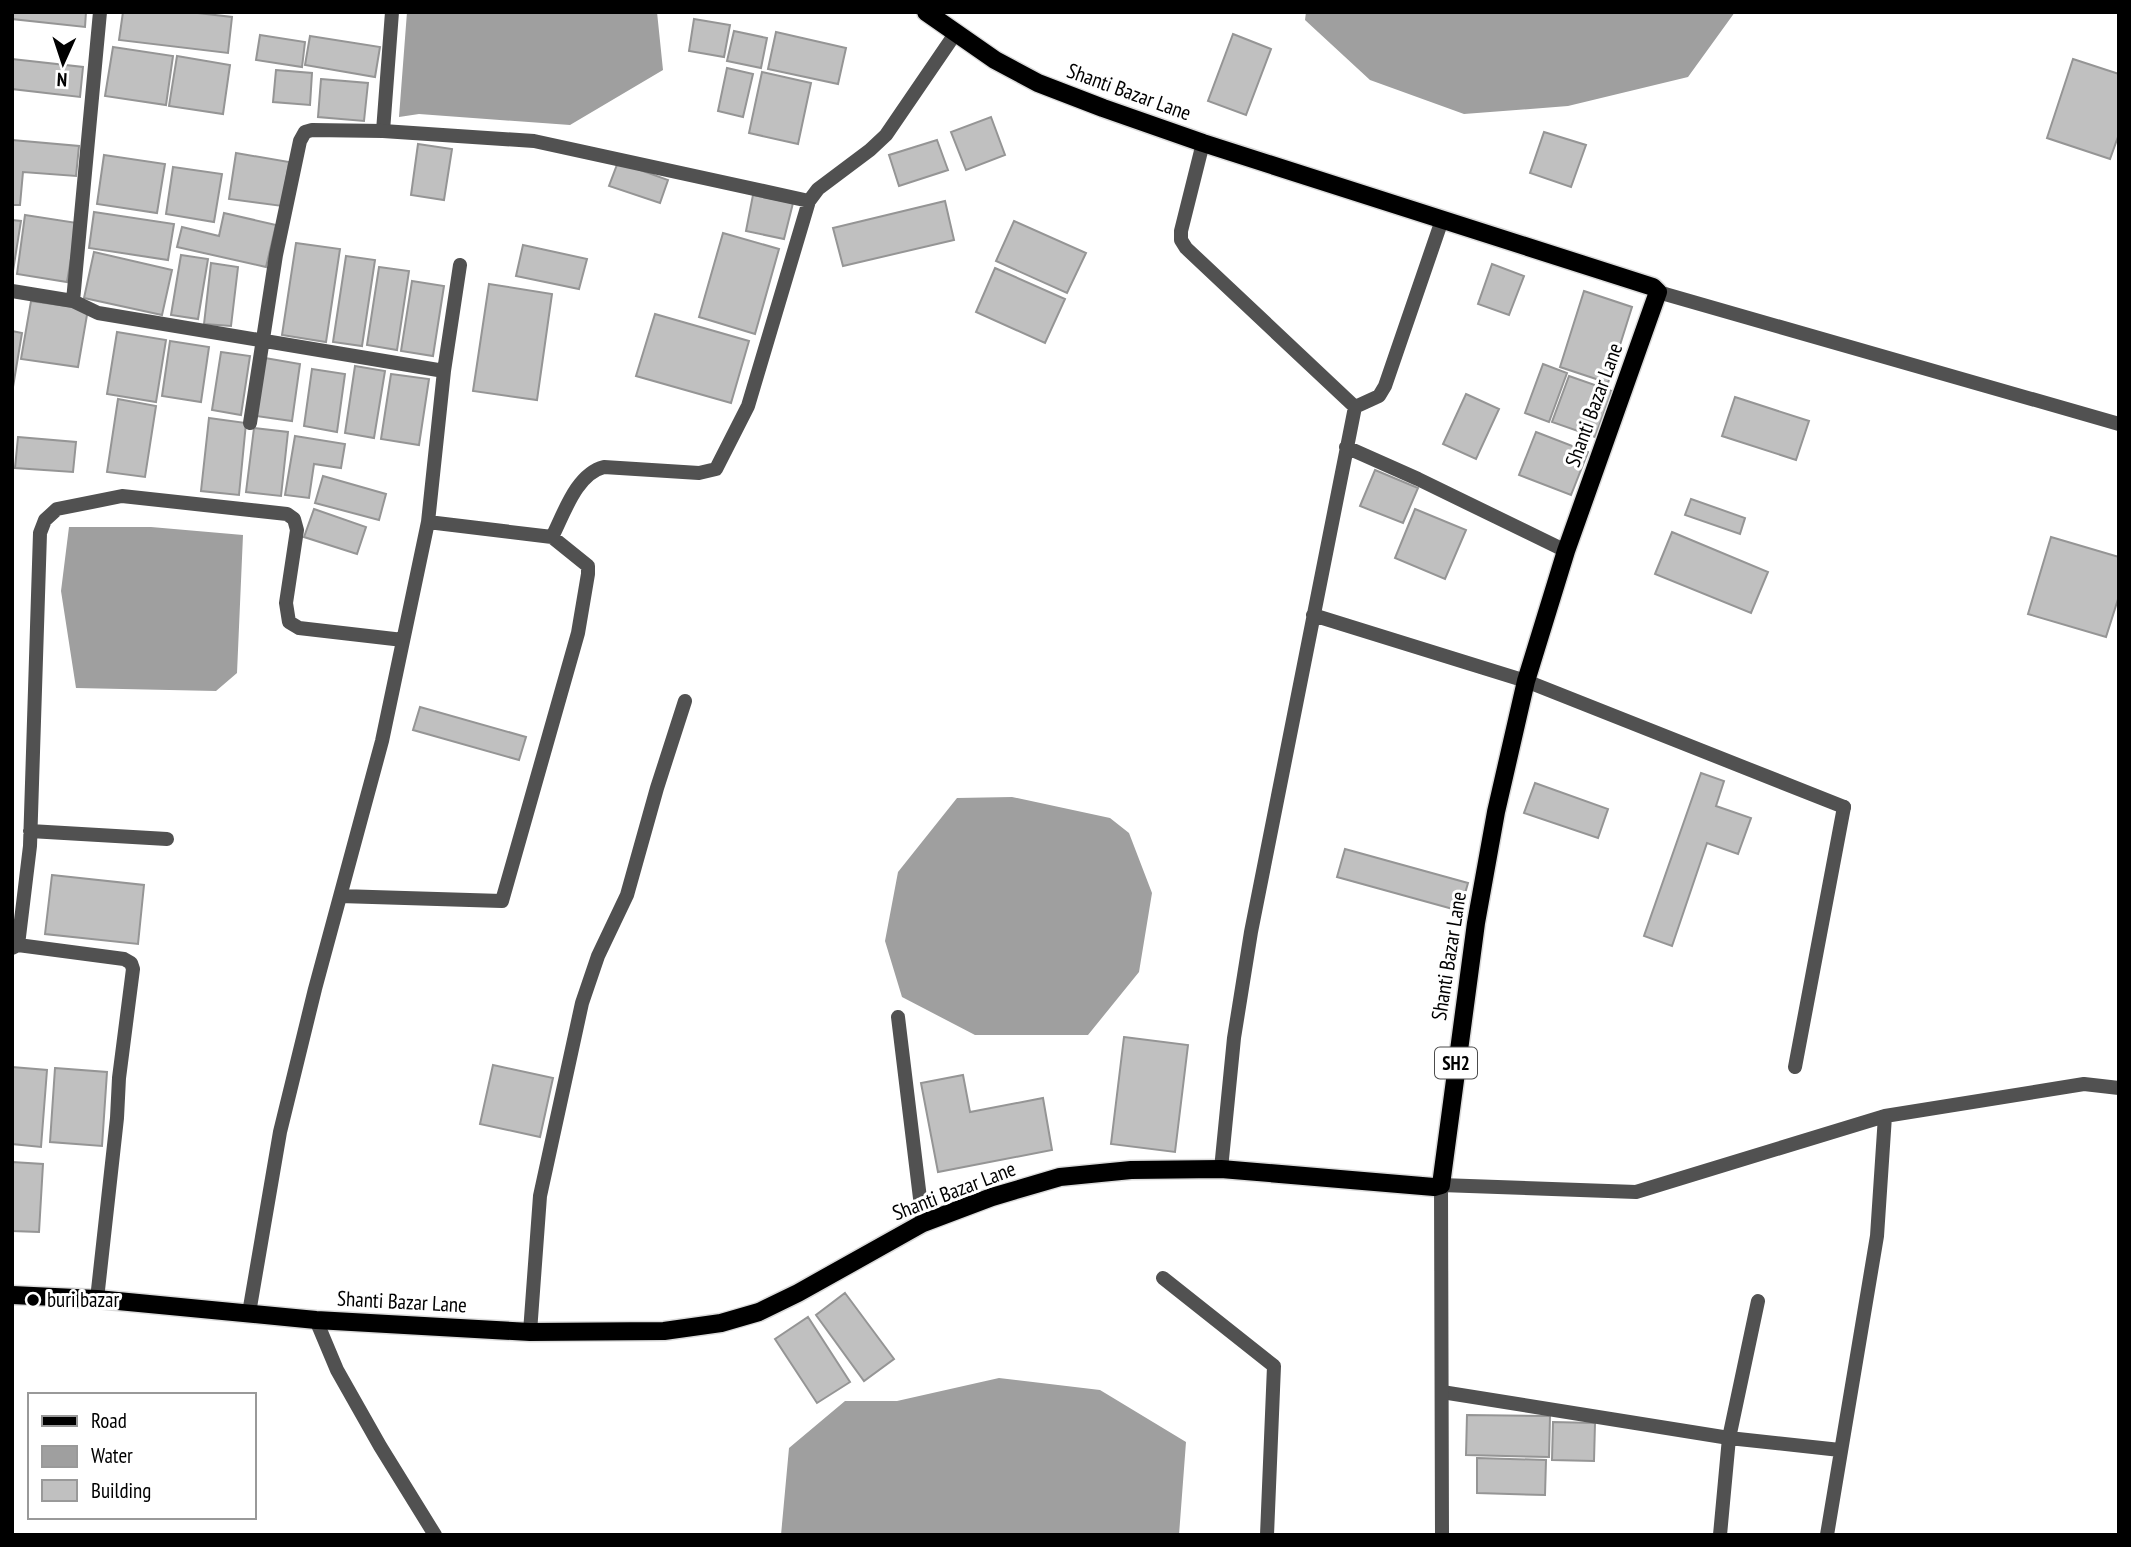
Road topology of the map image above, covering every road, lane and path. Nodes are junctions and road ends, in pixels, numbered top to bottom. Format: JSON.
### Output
{"nodes":[{"id":1,"x":100,"y":12,"type":"edge"},
{"id":2,"x":392,"y":12,"type":"edge"},
{"id":3,"x":926,"y":12,"type":"edge"},
{"id":4,"x":955,"y":34,"type":"junction"},
{"id":5,"x":383,"y":131,"type":"junction"},
{"id":6,"x":1203,"y":143,"type":"junction"},
{"id":7,"x":809,"y":201,"type":"junction"},
{"id":8,"x":1442,"y":220,"type":"junction"},
{"id":9,"x":460,"y":265,"type":"dead end"},
{"id":10,"x":12,"y":291,"type":"edge"},
{"id":11,"x":1658,"y":292,"type":"junction"},
{"id":12,"x":73,"y":301,"type":"junction"},
{"id":13,"x":262,"y":342,"type":"junction"},
{"id":14,"x":444,"y":372,"type":"junction"},
{"id":15,"x":1355,"y":408,"type":"junction"},
{"id":16,"x":250,"y":423,"type":"dead end"},
{"id":17,"x":2119,"y":424,"type":"edge"},
{"id":18,"x":1346,"y":447,"type":"junction"},
{"id":19,"x":428,"y":522,"type":"junction"},
{"id":20,"x":552,"y":537,"type":"junction"},
{"id":21,"x":1566,"y":551,"type":"junction"},
{"id":22,"x":1313,"y":615,"type":"junction"},
{"id":23,"x":403,"y":640,"type":"junction"},
{"id":24,"x":1526,"y":681,"type":"junction"},
{"id":25,"x":685,"y":701,"type":"dead end"},
{"id":26,"x":30,"y":831,"type":"junction"},
{"id":27,"x":167,"y":839,"type":"dead end"},
{"id":28,"x":340,"y":896,"type":"junction"},
{"id":29,"x":15,"y":947,"type":"edge"},
{"id":30,"x":898,"y":1017,"type":"dead end"},
{"id":31,"x":1796,"y":1067,"type":"dead end"},
{"id":32,"x":2119,"y":1088,"type":"edge"},
{"id":33,"x":1885,"y":1116,"type":"junction"},
{"id":34,"x":1221,"y":1169,"type":"junction"},
{"id":35,"x":1441,"y":1185,"type":"junction"},
{"id":36,"x":923,"y":1223,"type":"junction"},
{"id":37,"x":1163,"y":1278,"type":"dead end"},
{"id":38,"x":12,"y":1295,"type":"edge"},
{"id":39,"x":97,"y":1298,"type":"junction"},
{"id":40,"x":1758,"y":1301,"type":"dead end"},
{"id":41,"x":249,"y":1313,"type":"junction"},
{"id":42,"x":316,"y":1320,"type":"junction"},
{"id":43,"x":530,"y":1332,"type":"junction"},
{"id":44,"x":1442,"y":1392,"type":"junction"},
{"id":45,"x":1729,"y":1438,"type":"junction"},
{"id":46,"x":1840,"y":1450,"type":"junction"},
{"id":47,"x":435,"y":1535,"type":"edge"},
{"id":48,"x":1267,"y":1535,"type":"edge"},
{"id":49,"x":1442,"y":1535,"type":"edge"},
{"id":50,"x":1720,"y":1535,"type":"edge"},
{"id":51,"x":1827,"y":1535,"type":"edge"}],
"edges":[{"from":1,"to":12,"type":"street"},
{"from":2,"to":5,"type":"street"},
{"from":3,"to":4,"type":"main road","name":"Shanti Bazar Lane"},
{"from":4,"to":6,"type":"main road","name":"Shanti Bazar Lane"},
{"from":4,"to":7,"type":"street"},
{"from":5,"to":7,"type":"street"},
{"from":5,"to":13,"type":"street"},
{"from":6,"to":8,"type":"main road","name":"Shanti Bazar Lane"},
{"from":6,"to":15,"type":"street"},
{"from":7,"to":20,"type":"street"},
{"from":8,"to":11,"type":"main road","name":"Shanti Bazar Lane"},
{"from":8,"to":15,"type":"street"},
{"from":9,"to":14,"type":"street"},
{"from":10,"to":12,"type":"street"},
{"from":11,"to":17,"type":"street"},
{"from":11,"to":21,"type":"main road","name":"Shanti Bazar Lane","number":"SH2"},
{"from":12,"to":13,"type":"street"},
{"from":13,"to":14,"type":"street"},
{"from":13,"to":16,"type":"street"},
{"from":14,"to":19,"type":"street"},
{"from":15,"to":18,"type":"street"},
{"from":18,"to":21,"type":"street"},
{"from":18,"to":22,"type":"street"},
{"from":19,"to":20,"type":"street"},
{"from":19,"to":23,"type":"street"},
{"from":20,"to":28,"type":"street"},
{"from":21,"to":24,"type":"main road","name":"Shanti Bazar Lane","number":"SH2"},
{"from":22,"to":24,"type":"street"},
{"from":22,"to":34,"type":"street"},
{"from":23,"to":26,"type":"street"},
{"from":23,"to":28,"type":"street"},
{"from":24,"to":31,"type":"street"},
{"from":24,"to":35,"type":"main road","name":"Shanti Bazar Lane","number":"SH2"},
{"from":25,"to":43,"type":"street"},
{"from":26,"to":27,"type":"street"},
{"from":26,"to":29,"type":"street"},
{"from":28,"to":41,"type":"street"},
{"from":29,"to":39,"type":"street"},
{"from":30,"to":36,"type":"street"},
{"from":32,"to":33,"type":"street"},
{"from":33,"to":35,"type":"street"},
{"from":33,"to":46,"type":"street"},
{"from":34,"to":35,"type":"main road","name":"Shanti Bazar Lane"},
{"from":34,"to":36,"type":"main road","name":"Shanti Bazar Lane"},
{"from":35,"to":44,"type":"street"},
{"from":36,"to":43,"type":"main road","name":"Shanti Bazar Lane"},
{"from":37,"to":48,"type":"street"},
{"from":38,"to":39,"type":"main road","name":"Shanti Bazar Lane"},
{"from":39,"to":41,"type":"main road","name":"Shanti Bazar Lane"},
{"from":40,"to":45,"type":"street"},
{"from":41,"to":42,"type":"main road","name":"Shanti Bazar Lane"},
{"from":42,"to":43,"type":"main road","name":"Shanti Bazar Lane"},
{"from":42,"to":47,"type":"street"},
{"from":44,"to":45,"type":"street"},
{"from":44,"to":49,"type":"street"},
{"from":45,"to":46,"type":"street"},
{"from":45,"to":50,"type":"street"},
{"from":46,"to":51,"type":"street"}]}
